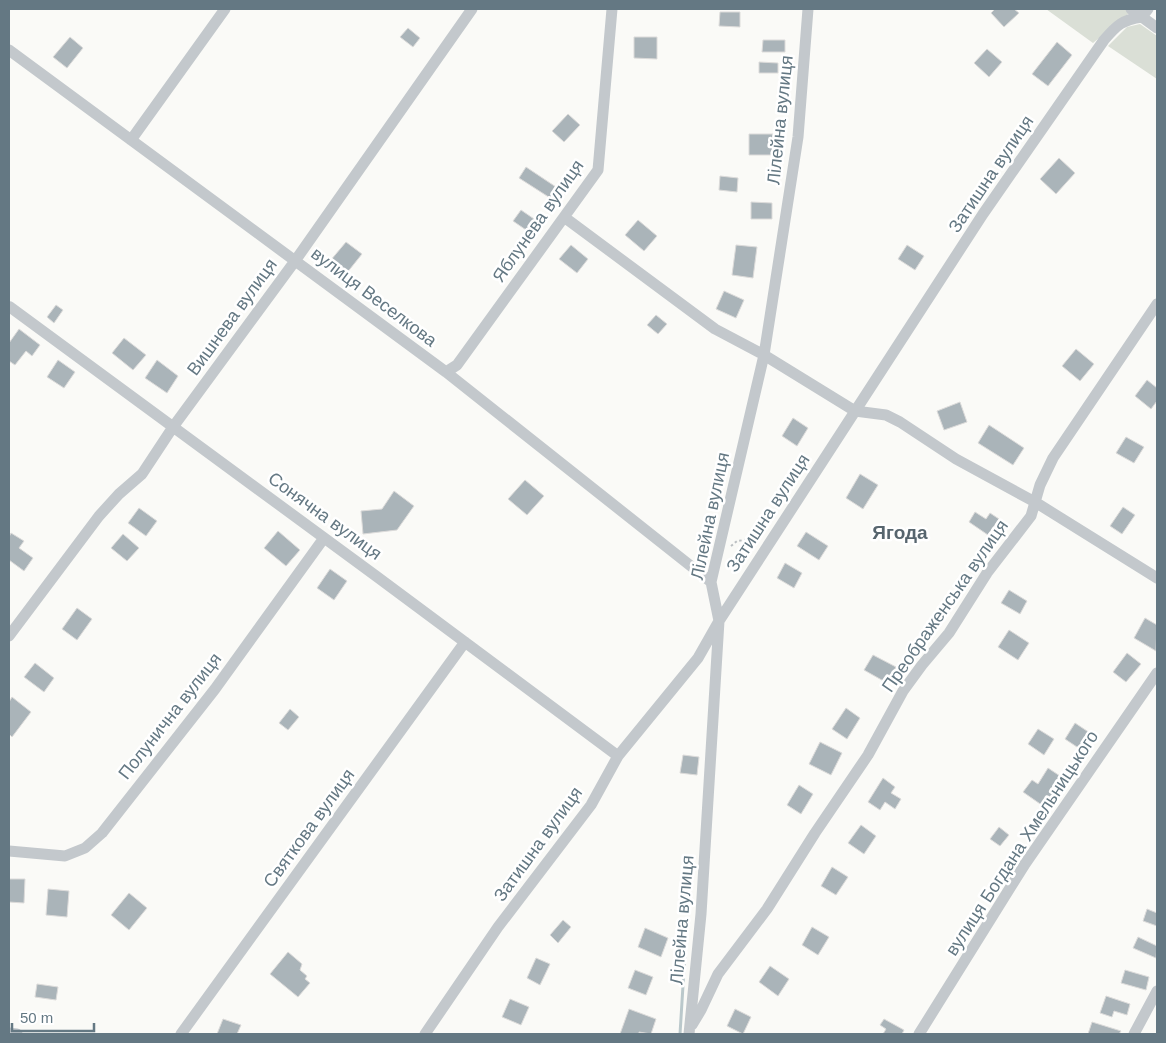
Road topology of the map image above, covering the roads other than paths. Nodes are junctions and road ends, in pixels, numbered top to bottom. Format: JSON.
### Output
{"nodes":[{"id":1,"x":225,"y":9,"type":"edge"},
{"id":2,"x":472,"y":9,"type":"edge"},
{"id":3,"x":612,"y":9,"type":"edge"},
{"id":4,"x":808,"y":9,"type":"edge"},
{"id":5,"x":1131,"y":9,"type":"edge"},
{"id":6,"x":1145,"y":13,"type":"edge"},
{"id":7,"x":1157,"y":28,"type":"edge"},
{"id":8,"x":9,"y":50,"type":"edge"},
{"id":9,"x":131,"y":140,"type":"junction"},
{"id":10,"x":564,"y":217,"type":"junction"},
{"id":11,"x":295,"y":260,"type":"junction"},
{"id":12,"x":1157,"y":304,"type":"edge"},
{"id":13,"x":9,"y":308,"type":"edge"},
{"id":14,"x":764,"y":355,"type":"junction"},
{"id":15,"x":446,"y":372,"type":"junction"},
{"id":16,"x":855,"y":411,"type":"junction"},
{"id":17,"x":173,"y":427,"type":"junction"},
{"id":18,"x":1035,"y":502,"type":"junction"},
{"id":19,"x":324,"y":538,"type":"junction"},
{"id":20,"x":1157,"y":578,"type":"edge"},
{"id":21,"x":710,"y":582,"type":"junction"},
{"id":22,"x":719,"y":621,"type":"junction"},
{"id":23,"x":9,"y":636,"type":"edge"},
{"id":24,"x":465,"y":642,"type":"junction"},
{"id":25,"x":1157,"y":673,"type":"edge"},
{"id":26,"x":618,"y":756,"type":"junction"},
{"id":27,"x":9,"y":851,"type":"edge"},
{"id":28,"x":1157,"y":991,"type":"edge"},
{"id":29,"x":690,"y":1031,"type":"edge"},
{"id":30,"x":9,"y":1033,"type":"edge"},
{"id":31,"x":17,"y":1034,"type":"edge"},
{"id":32,"x":181,"y":1034,"type":"edge"},
{"id":33,"x":425,"y":1034,"type":"edge"},
{"id":34,"x":919,"y":1034,"type":"edge"},
{"id":35,"x":1134,"y":1034,"type":"edge"}],
"edges":[{"from":1,"to":9,"type":"street"},
{"from":2,"to":11,"type":"street","name":"Вишнева вулиця"},
{"from":3,"to":10,"type":"street","name":"Яблунева вулиця"},
{"from":4,"to":14,"type":"street","name":"Лілейна вулиця"},
{"from":5,"to":6,"type":"street"},
{"from":6,"to":7,"type":"street"},
{"from":6,"to":16,"type":"street","name":"Затишна вулиця"},
{"from":8,"to":9,"type":"street","name":"вулиця Веселкова"},
{"from":9,"to":11,"type":"street","name":"вулиця Веселкова"},
{"from":10,"to":14,"type":"street"},
{"from":10,"to":15,"type":"street","name":"Яблунева вулиця"},
{"from":11,"to":15,"type":"street","name":"вулиця Веселкова"},
{"from":11,"to":17,"type":"street","name":"Вишнева вулиця"},
{"from":12,"to":18,"type":"street","name":"Преображенська вулиця"},
{"from":13,"to":17,"type":"street","name":"Сонячна вулиця"},
{"from":14,"to":16,"type":"street"},
{"from":14,"to":21,"type":"street","name":"Лілейна вулиця"},
{"from":15,"to":21,"type":"street","name":"вулиця Веселкова"},
{"from":16,"to":18,"type":"street"},
{"from":16,"to":22,"type":"street","name":"Затишна вулиця"},
{"from":17,"to":19,"type":"street","name":"Сонячна вулиця"},
{"from":17,"to":23,"type":"street","name":"Вишнева вулиця"},
{"from":18,"to":20,"type":"street"},
{"from":18,"to":29,"type":"street","name":"Преображенська вулиця"},
{"from":19,"to":24,"type":"street","name":"Сонячна вулиця"},
{"from":19,"to":27,"type":"street","name":"Полунична вулиця"},
{"from":21,"to":22,"type":"street","name":"Лілейна вулиця"},
{"from":22,"to":26,"type":"street","name":"Затишна вулиця"},
{"from":22,"to":29,"type":"street","name":"Лілейна вулиця"},
{"from":24,"to":26,"type":"street","name":"Сонячна вулиця"},
{"from":24,"to":32,"type":"street","name":"Святкова вулиця"},
{"from":25,"to":34,"type":"street","name":"вулиця Богдана Хмельницького"},
{"from":26,"to":33,"type":"street","name":"Затишна вулиця"},
{"from":28,"to":35,"type":"street"},
{"from":30,"to":31,"type":"street"}]}
